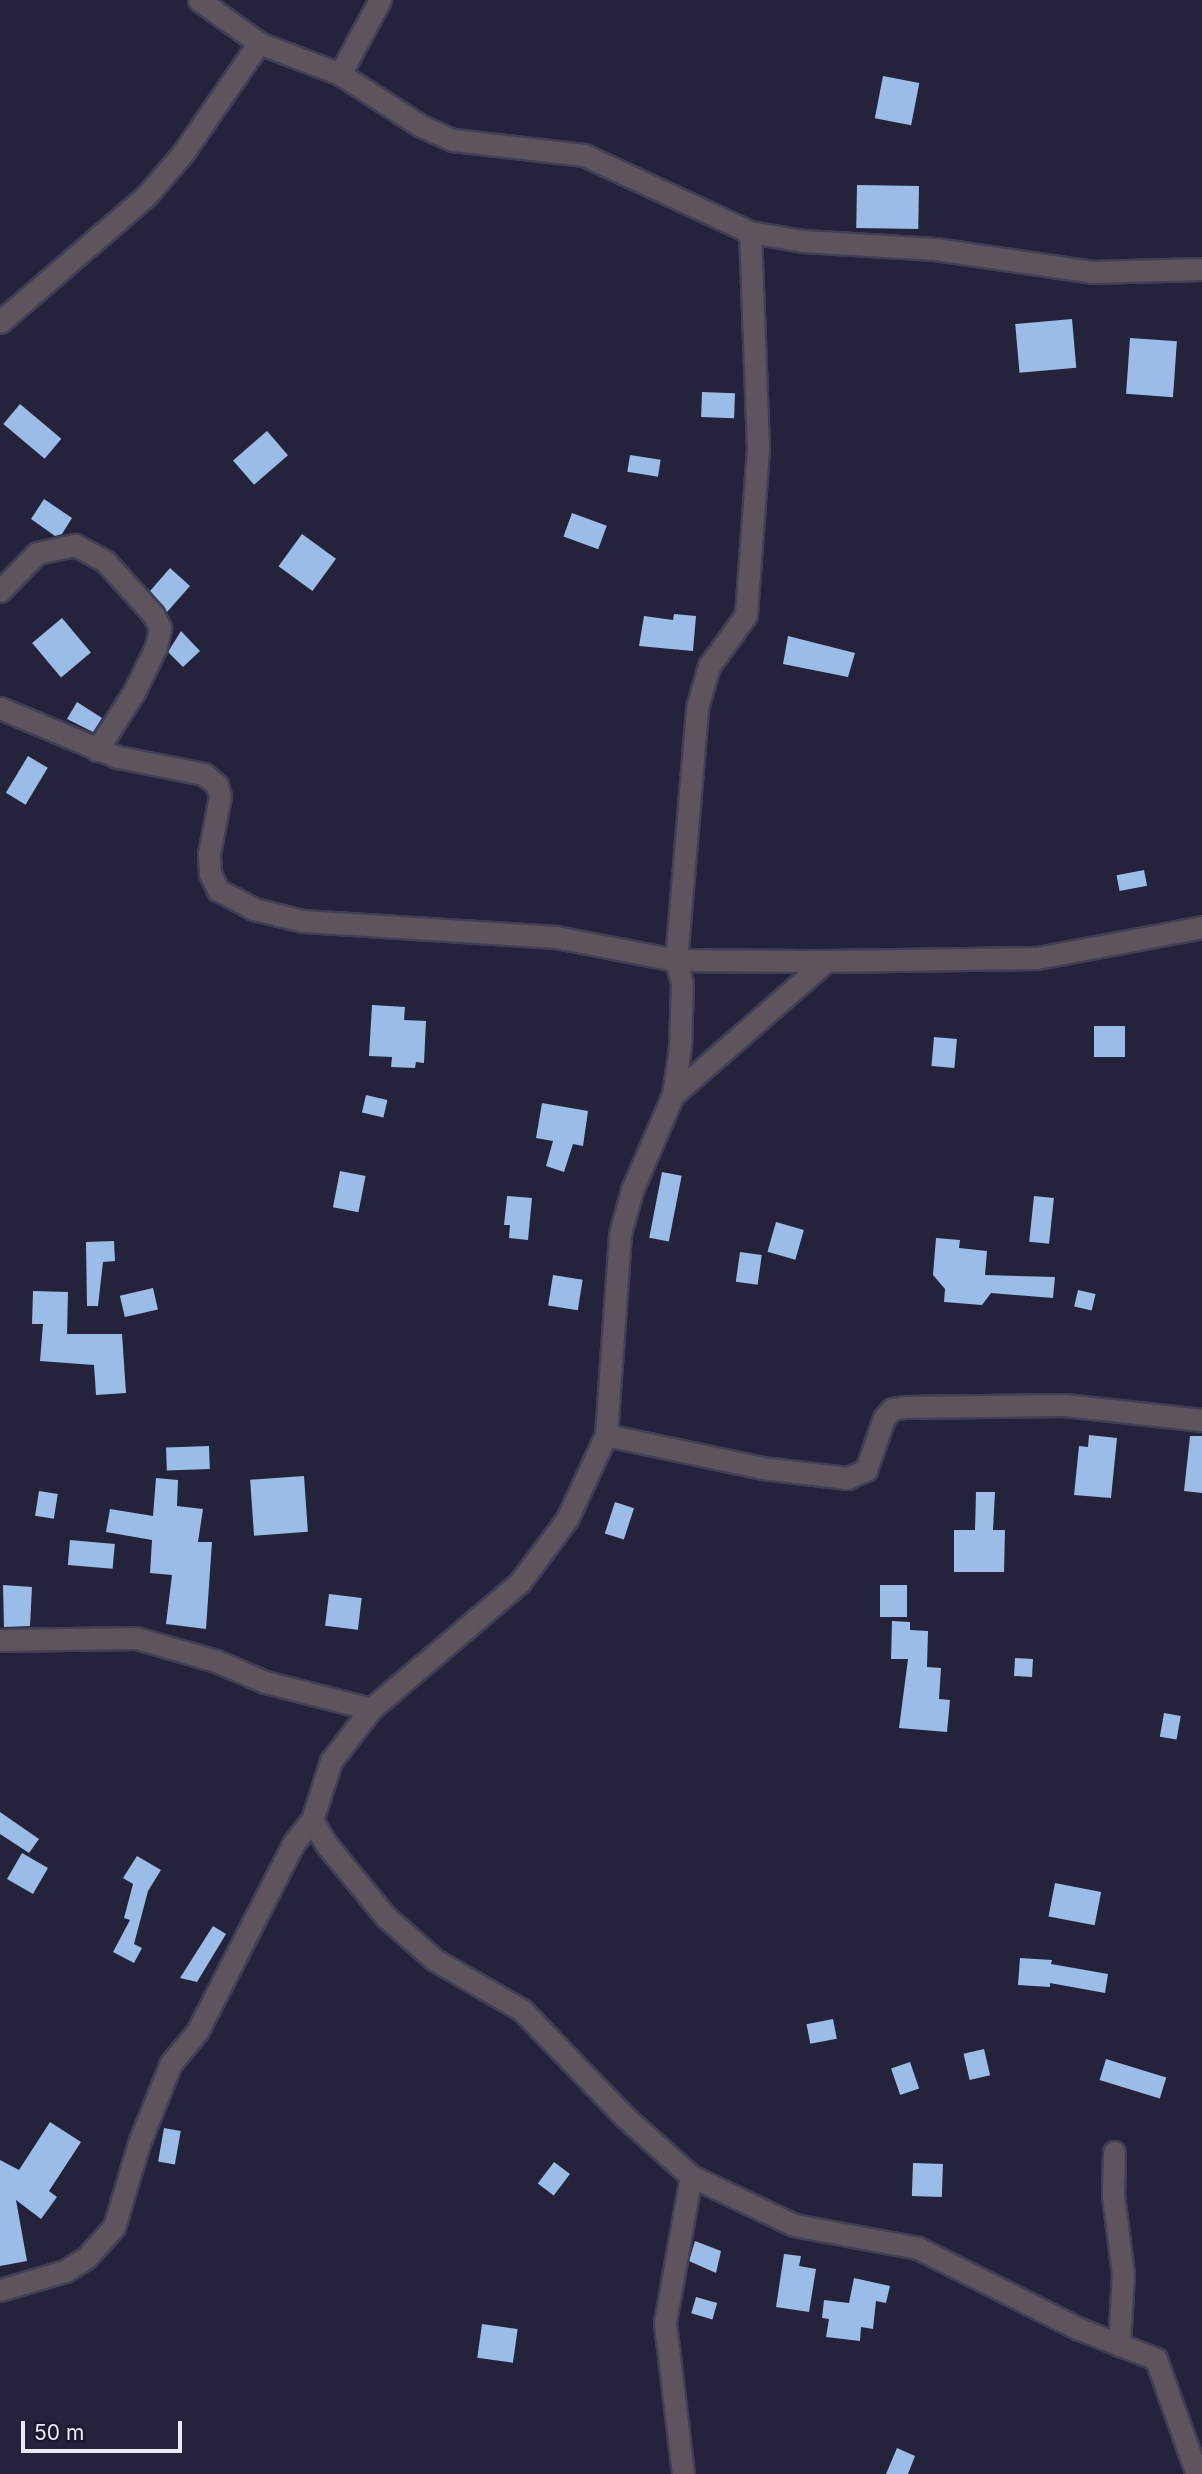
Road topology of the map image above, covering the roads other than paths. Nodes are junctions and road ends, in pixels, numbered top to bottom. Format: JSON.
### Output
{"nodes":[{"id":1,"x":199,"y":0,"type":"edge"},
{"id":2,"x":380,"y":0,"type":"edge"},
{"id":3,"x":259,"y":43,"type":"junction"},
{"id":4,"x":340,"y":74,"type":"junction"},
{"id":5,"x":750,"y":232,"type":"junction"},
{"id":6,"x":1202,"y":269,"type":"edge"},
{"id":7,"x":0,"y":322,"type":"edge"},
{"id":8,"x":0,"y":591,"type":"edge"},
{"id":9,"x":0,"y":708,"type":"edge"},
{"id":10,"x":97,"y":750,"type":"junction"},
{"id":11,"x":1202,"y":927,"type":"edge"},
{"id":12,"x":676,"y":960,"type":"junction"},
{"id":13,"x":826,"y":961,"type":"junction"},
{"id":14,"x":673,"y":1096,"type":"junction"},
{"id":15,"x":1202,"y":1420,"type":"edge"},
{"id":16,"x":606,"y":1435,"type":"junction"},
{"id":17,"x":0,"y":1640,"type":"edge"},
{"id":18,"x":370,"y":1709,"type":"junction"},
{"id":19,"x":313,"y":1820,"type":"junction"},
{"id":20,"x":1114,"y":2152,"type":"dead end"},
{"id":21,"x":691,"y":2176,"type":"junction"},
{"id":22,"x":0,"y":2290,"type":"edge"},
{"id":23,"x":1119,"y":2345,"type":"junction"},
{"id":24,"x":683,"y":2474,"type":"edge"},
{"id":25,"x":1197,"y":2474,"type":"edge"}],
"edges":[{"from":1,"to":3,"type":"street"},
{"from":2,"to":4,"type":"street"},
{"from":3,"to":4,"type":"street"},
{"from":3,"to":7,"type":"street"},
{"from":4,"to":5,"type":"street"},
{"from":5,"to":6,"type":"street"},
{"from":5,"to":12,"type":"street"},
{"from":8,"to":10,"type":"street"},
{"from":9,"to":10,"type":"street"},
{"from":10,"to":12,"type":"street"},
{"from":11,"to":13,"type":"street"},
{"from":12,"to":13,"type":"street"},
{"from":12,"to":14,"type":"street"},
{"from":13,"to":14,"type":"street"},
{"from":14,"to":16,"type":"street"},
{"from":15,"to":16,"type":"street"},
{"from":16,"to":18,"type":"street"},
{"from":17,"to":18,"type":"street"},
{"from":18,"to":19,"type":"street"},
{"from":19,"to":21,"type":"street"},
{"from":19,"to":22,"type":"street"},
{"from":20,"to":23,"type":"street"},
{"from":21,"to":23,"type":"street"},
{"from":21,"to":24,"type":"street"},
{"from":23,"to":25,"type":"street"}]}
